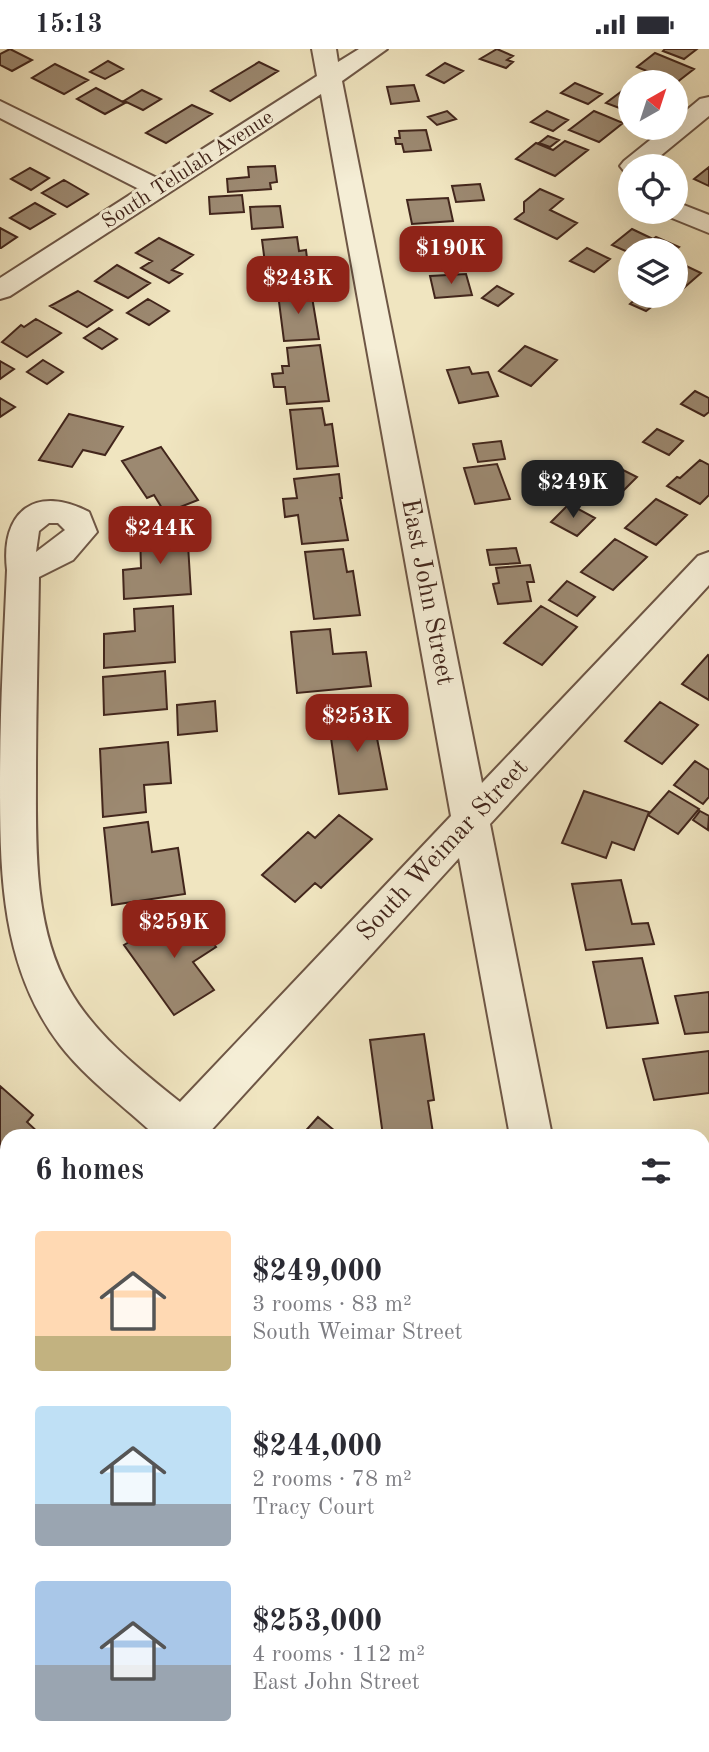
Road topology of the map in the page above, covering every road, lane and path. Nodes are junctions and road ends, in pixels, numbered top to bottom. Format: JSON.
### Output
{"nodes":[{"id":1,"x":324,"y":49,"type":"edge"},
{"id":2,"x":375,"y":49,"type":"edge"},
{"id":3,"x":330,"y":79,"type":"junction"},
{"id":4,"x":709,"y":104,"type":"edge"},
{"id":5,"x":0,"y":108,"type":"edge"},
{"id":6,"x":653,"y":154,"type":"edge"},
{"id":7,"x":159,"y":189,"type":"junction"},
{"id":8,"x":688,"y":215,"type":"edge"},
{"id":9,"x":709,"y":225,"type":"edge"},
{"id":10,"x":0,"y":290,"type":"edge"},
{"id":11,"x":709,"y":564,"type":"edge"},
{"id":12,"x":23,"y":570,"type":"dead end"},
{"id":13,"x":9,"y":749,"type":"edge"},
{"id":14,"x":470,"y":820,"type":"junction"},
{"id":15,"x":175,"y":1129,"type":"edge"},
{"id":16,"x":183,"y":1129,"type":"edge"},
{"id":17,"x":530,"y":1129,"type":"edge"}],
"edges":[{"from":1,"to":3,"type":"street","name":"East John Street"},
{"from":2,"to":3,"type":"street","name":"South Telulah Avenue"},
{"from":3,"to":7,"type":"street","name":"South Telulah Avenue"},
{"from":3,"to":14,"type":"street","name":"East John Street"},
{"from":4,"to":6,"type":"street"},
{"from":5,"to":7,"type":"street"},
{"from":7,"to":10,"type":"street","name":"South Telulah Avenue"},
{"from":8,"to":9,"type":"street"},
{"from":11,"to":14,"type":"street","name":"South Weimar Street"},
{"from":12,"to":13,"type":"street"},
{"from":13,"to":15,"type":"street"},
{"from":14,"to":16,"type":"street","name":"South Weimar Street"},
{"from":14,"to":17,"type":"street","name":"East John Street"}]}
